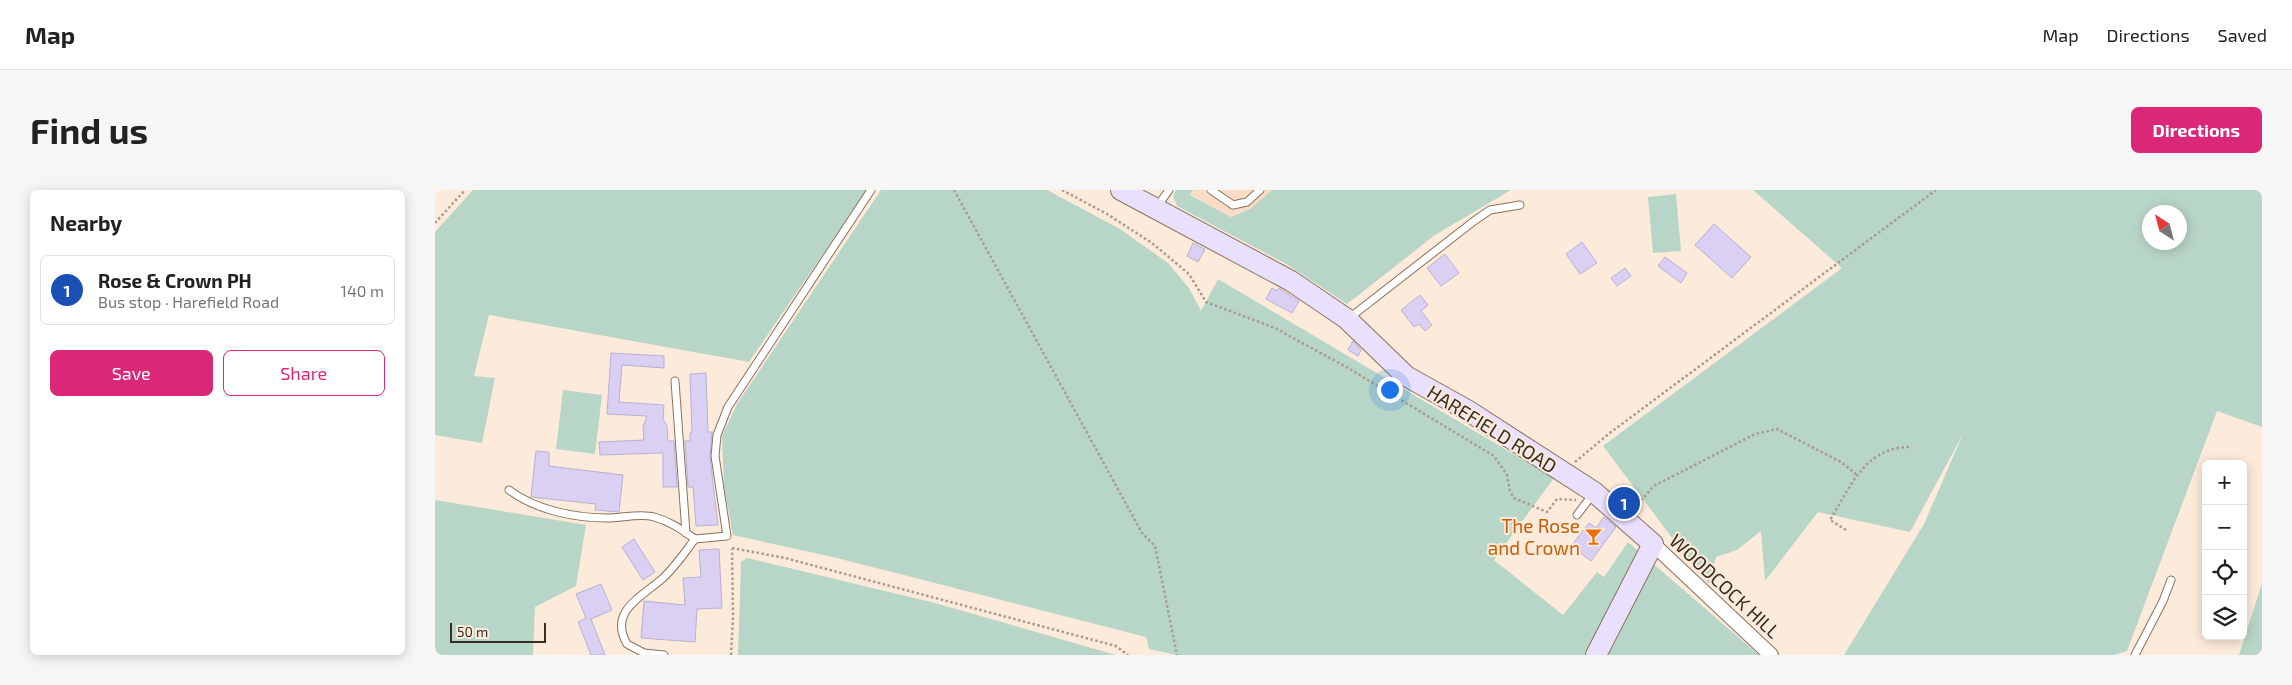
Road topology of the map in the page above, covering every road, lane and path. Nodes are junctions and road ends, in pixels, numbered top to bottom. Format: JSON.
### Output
{"nodes":[{"id":1,"x":465,"y":190,"type":"edge"},
{"id":2,"x":871,"y":190,"type":"edge"},
{"id":3,"x":954,"y":190,"type":"edge"},
{"id":4,"x":1062,"y":190,"type":"edge"},
{"id":5,"x":1121,"y":190,"type":"edge"},
{"id":6,"x":1169,"y":190,"type":"edge"},
{"id":7,"x":1211,"y":190,"type":"edge"},
{"id":8,"x":1261,"y":190,"type":"edge"},
{"id":9,"x":1936,"y":190,"type":"edge"},
{"id":10,"x":1520,"y":205,"type":"dead end"},
{"id":11,"x":1157,"y":208,"type":"junction"},
{"id":12,"x":435,"y":223,"type":"edge"},
{"id":13,"x":1347,"y":319,"type":"junction"},
{"id":14,"x":675,"y":382,"type":"dead end"},
{"id":15,"x":1911,"y":447,"type":"dead end"},
{"id":16,"x":1857,"y":475,"type":"junction"},
{"id":17,"x":1570,"y":478,"type":"junction"},
{"id":18,"x":509,"y":490,"type":"dead end"},
{"id":19,"x":1587,"y":496,"type":"junction"},
{"id":20,"x":1577,"y":515,"type":"dead end"},
{"id":21,"x":1625,"y":519,"type":"junction"},
{"id":22,"x":1846,"y":530,"type":"dead end"},
{"id":23,"x":686,"y":533,"type":"junction"},
{"id":24,"x":727,"y":536,"type":"junction"},
{"id":25,"x":695,"y":539,"type":"junction"},
{"id":26,"x":1653,"y":544,"type":"junction"},
{"id":27,"x":731,"y":548,"type":"junction"},
{"id":28,"x":2171,"y":580,"type":"dead end"},
{"id":29,"x":664,"y":655,"type":"edge"},
{"id":30,"x":731,"y":655,"type":"edge"},
{"id":31,"x":1128,"y":655,"type":"edge"},
{"id":32,"x":1177,"y":655,"type":"edge"},
{"id":33,"x":1596,"y":655,"type":"edge"},
{"id":34,"x":1771,"y":655,"type":"edge"},
{"id":35,"x":2135,"y":655,"type":"edge"}],
"edges":[{"from":1,"to":12,"type":"path"},
{"from":2,"to":24,"type":"lane"},
{"from":3,"to":32,"type":"path"},
{"from":4,"to":19,"type":"path"},
{"from":5,"to":11,"type":"street","name":"HAREFIELD ROAD"},
{"from":6,"to":11,"type":"lane"},
{"from":7,"to":8,"type":"lane"},
{"from":9,"to":17,"type":"path"},
{"from":10,"to":13,"type":"lane"},
{"from":11,"to":13,"type":"street","name":"HAREFIELD ROAD"},
{"from":13,"to":17,"type":"street","name":"HAREFIELD ROAD"},
{"from":14,"to":23,"type":"lane"},
{"from":15,"to":16,"type":"path"},
{"from":16,"to":21,"type":"path"},
{"from":16,"to":22,"type":"path"},
{"from":17,"to":19,"type":"street","name":"HAREFIELD ROAD"},
{"from":18,"to":23,"type":"lane"},
{"from":19,"to":20,"type":"lane"},
{"from":19,"to":21,"type":"street","name":"HAREFIELD ROAD"},
{"from":21,"to":26,"type":"street","name":"HAREFIELD ROAD"},
{"from":23,"to":25,"type":"lane"},
{"from":24,"to":25,"type":"lane"},
{"from":24,"to":27,"type":"path"},
{"from":25,"to":29,"type":"lane"},
{"from":26,"to":33,"type":"street"},
{"from":26,"to":34,"type":"street","name":"WOODCOCK HILL"},
{"from":27,"to":30,"type":"path"},
{"from":27,"to":31,"type":"path"},
{"from":28,"to":35,"type":"lane"}]}
